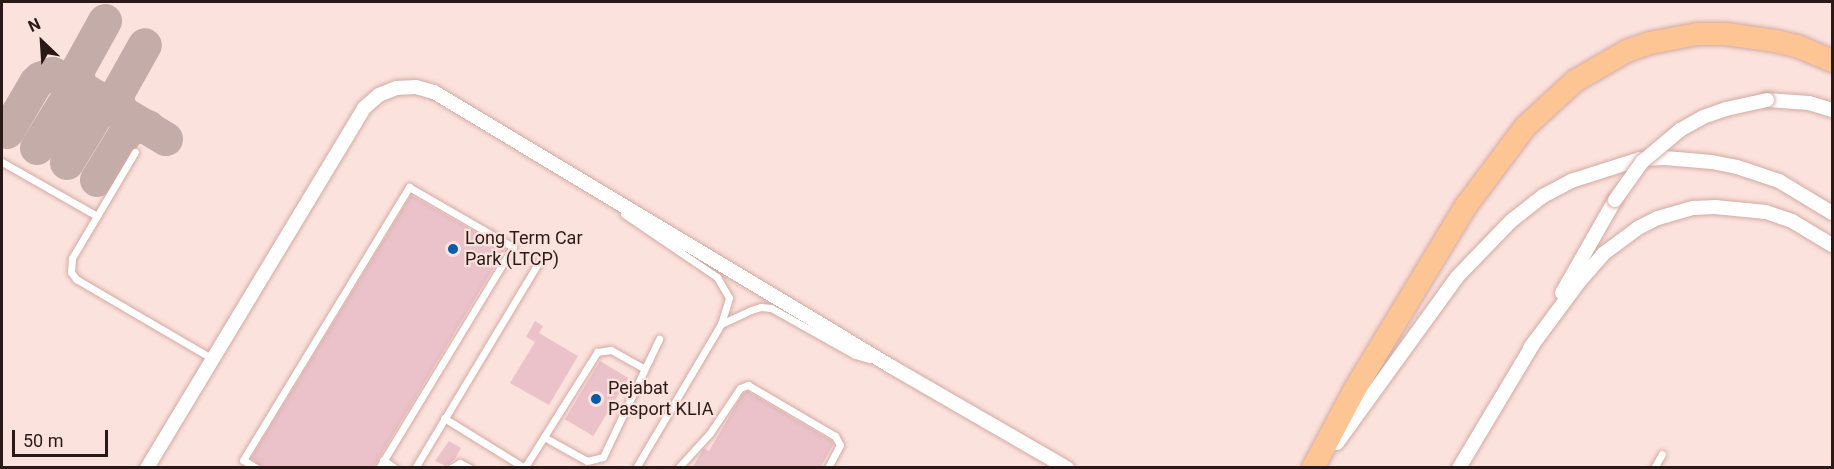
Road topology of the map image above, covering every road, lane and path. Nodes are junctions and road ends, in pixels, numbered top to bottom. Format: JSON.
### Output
{"nodes":[{"id":1,"x":1833,"y":61,"type":"edge"},
{"id":2,"x":1833,"y":110,"type":"edge"},
{"id":3,"x":135,"y":152,"type":"dead end"},
{"id":4,"x":2,"y":162,"type":"edge"},
{"id":5,"x":596,"y":187,"type":"junction"},
{"id":6,"x":1833,"y":213,"type":"edge"},
{"id":7,"x":97,"y":216,"type":"junction"},
{"id":8,"x":1833,"y":245,"type":"edge"},
{"id":9,"x":540,"y":260,"type":"dead end"},
{"id":10,"x":721,"y":324,"type":"junction"},
{"id":11,"x":658,"y":339,"type":"dead end"},
{"id":12,"x":1530,"y":348,"type":"junction"},
{"id":13,"x":213,"y":359,"type":"junction"},
{"id":14,"x":892,"y":367,"type":"junction"},
{"id":15,"x":643,"y":368,"type":"junction"},
{"id":16,"x":444,"y":418,"type":"junction"},
{"id":17,"x":544,"y":437,"type":"junction"},
{"id":18,"x":1662,"y":454,"type":"dead end"},
{"id":19,"x":383,"y":460,"type":"junction"},
{"id":20,"x":525,"y":467,"type":"edge"},
{"id":21,"x":147,"y":468,"type":"edge"},
{"id":22,"x":256,"y":468,"type":"edge"},
{"id":23,"x":379,"y":468,"type":"edge"},
{"id":24,"x":395,"y":468,"type":"edge"},
{"id":25,"x":415,"y":468,"type":"edge"},
{"id":26,"x":451,"y":468,"type":"edge"},
{"id":27,"x":470,"y":468,"type":"edge"},
{"id":28,"x":636,"y":468,"type":"edge"},
{"id":29,"x":678,"y":468,"type":"edge"},
{"id":30,"x":828,"y":468,"type":"edge"},
{"id":31,"x":1067,"y":468,"type":"edge"},
{"id":32,"x":1313,"y":468,"type":"edge"},
{"id":33,"x":1320,"y":468,"type":"edge"},
{"id":34,"x":1459,"y":468,"type":"edge"},
{"id":35,"x":1654,"y":468,"type":"edge"}],
"edges":[{"from":1,"to":32,"type":"main road"},
{"from":2,"to":12,"type":"street","bridge":true},
{"from":3,"to":7,"type":"lane"},
{"from":4,"to":7,"type":"lane"},
{"from":5,"to":10,"type":"lane"},
{"from":5,"to":13,"type":"street"},
{"from":5,"to":14,"type":"street"},
{"from":6,"to":33,"type":"street"},
{"from":7,"to":13,"type":"lane"},
{"from":8,"to":12,"type":"street"},
{"from":9,"to":16,"type":"lane"},
{"from":10,"to":14,"type":"lane"},
{"from":10,"to":28,"type":"lane"},
{"from":11,"to":15,"type":"lane"},
{"from":12,"to":34,"type":"street"},
{"from":13,"to":21,"type":"street"},
{"from":14,"to":31,"type":"street"},
{"from":15,"to":17,"type":"lane"},
{"from":15,"to":17,"type":"lane"},
{"from":16,"to":20,"type":"lane"},
{"from":16,"to":25,"type":"lane"},
{"from":17,"to":20,"type":"lane"},
{"from":18,"to":35,"type":"lane"},
{"from":19,"to":22,"type":"lane"},
{"from":19,"to":23,"type":"lane"},
{"from":19,"to":24,"type":"lane"},
{"from":26,"to":27,"type":"lane"},
{"from":29,"to":30,"type":"lane"}]}
